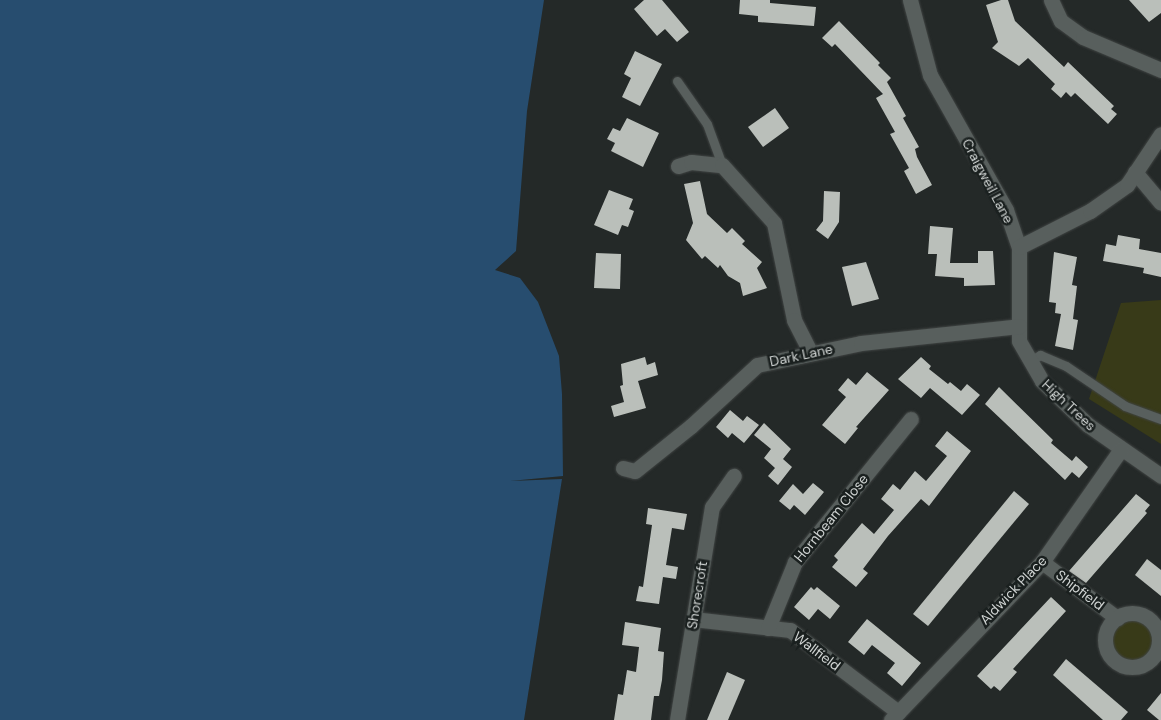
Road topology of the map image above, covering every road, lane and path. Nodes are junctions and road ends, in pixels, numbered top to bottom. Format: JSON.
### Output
{"nodes":[{"id":1,"x":910,"y":0,"type":"edge"},
{"id":2,"x":1051,"y":0,"type":"edge"},
{"id":3,"x":1161,"y":70,"type":"edge"},
{"id":4,"x":677,"y":81,"type":"dead end"},
{"id":5,"x":1161,"y":134,"type":"edge"},
{"id":6,"x":722,"y":165,"type":"junction"},
{"id":7,"x":678,"y":166,"type":"dead end"},
{"id":8,"x":1135,"y":172,"type":"junction"},
{"id":9,"x":1161,"y":203,"type":"edge"},
{"id":10,"x":1019,"y":246,"type":"junction"},
{"id":11,"x":1019,"y":326,"type":"junction"},
{"id":12,"x":810,"y":352,"type":"junction"},
{"id":13,"x":1030,"y":361,"type":"junction"},
{"id":14,"x":911,"y":419,"type":"dead end"},
{"id":15,"x":1161,"y":420,"type":"edge"},
{"id":16,"x":1121,"y":449,"type":"junction"},
{"id":17,"x":623,"y":468,"type":"dead end"},
{"id":18,"x":734,"y":476,"type":"dead end"},
{"id":19,"x":1161,"y":476,"type":"edge"},
{"id":20,"x":1042,"y":562,"type":"junction"},
{"id":21,"x":1117,"y":618,"type":"dead end"},
{"id":22,"x":693,"y":619,"type":"junction"},
{"id":23,"x":768,"y":628,"type":"junction"},
{"id":24,"x":894,"y":716,"type":"edge"},
{"id":25,"x":677,"y":720,"type":"edge"}],
"edges":[{"from":1,"to":10,"type":"street","name":"Craigweil Lane"},
{"from":2,"to":3,"type":"street"},
{"from":4,"to":6,"type":"lane"},
{"from":5,"to":8,"type":"street"},
{"from":6,"to":7,"type":"street"},
{"from":6,"to":12,"type":"street"},
{"from":8,"to":9,"type":"street"},
{"from":8,"to":10,"type":"street"},
{"from":10,"to":11,"type":"street","name":"High Trees"},
{"from":11,"to":12,"type":"street","name":"Dark Lane"},
{"from":11,"to":13,"type":"street","name":"High Trees"},
{"from":12,"to":17,"type":"street","name":"Dark Lane"},
{"from":13,"to":15,"type":"lane"},
{"from":13,"to":16,"type":"street","name":"High Trees"},
{"from":14,"to":23,"type":"street","name":"Hornbeam Close"},
{"from":16,"to":19,"type":"street","name":"High Trees"},
{"from":16,"to":20,"type":"street","name":"Aldwick Place"},
{"from":18,"to":22,"type":"street","name":"Shorecroft"},
{"from":20,"to":21,"type":"street","name":"Shipfield"},
{"from":20,"to":24,"type":"street","name":"Aldwick Place"},
{"from":22,"to":23,"type":"street","name":"Wallfield"},
{"from":22,"to":25,"type":"street","name":"Shorecroft"},
{"from":23,"to":24,"type":"street","name":"Wallfield"}]}
